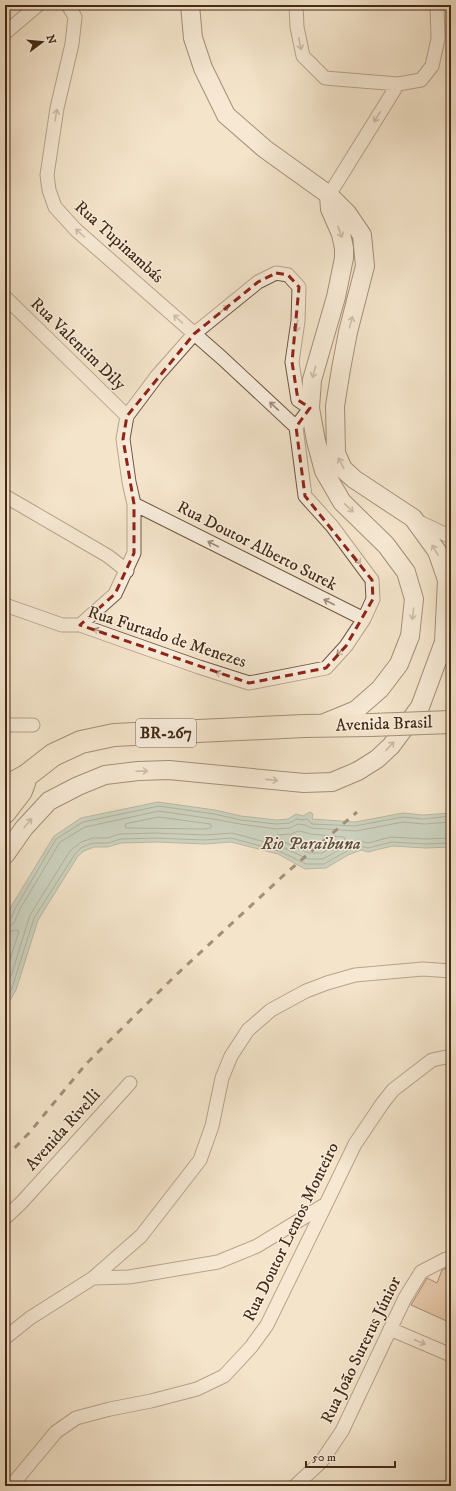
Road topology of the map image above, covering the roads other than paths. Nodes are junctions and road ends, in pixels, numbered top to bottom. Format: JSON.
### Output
{"nodes":[{"id":1,"x":38,"y":5,"type":"edge"},
{"id":2,"x":68,"y":5,"type":"edge"},
{"id":3,"x":190,"y":5,"type":"edge"},
{"id":4,"x":296,"y":5,"type":"edge"},
{"id":5,"x":436,"y":5,"type":"edge"},
{"id":6,"x":5,"y":33,"type":"edge"},
{"id":7,"x":398,"y":84,"type":"junction"},
{"id":8,"x":329,"y":195,"type":"junction"},
{"id":9,"x":5,"y":297,"type":"edge"},
{"id":10,"x":330,"y":316,"type":"junction"},
{"id":11,"x":194,"y":334,"type":"junction"},
{"id":12,"x":345,"y":347,"type":"junction"},
{"id":13,"x":335,"y":406,"type":"junction"},
{"id":14,"x":310,"y":408,"type":"junction"},
{"id":15,"x":127,"y":416,"type":"junction"},
{"id":16,"x":296,"y":427,"type":"junction"},
{"id":17,"x":5,"y":496,"type":"edge"},
{"id":18,"x":134,"y":504,"type":"junction"},
{"id":19,"x":413,"y":518,"type":"junction"},
{"id":20,"x":451,"y":537,"type":"edge"},
{"id":21,"x":127,"y":571,"type":"junction"},
{"id":22,"x":5,"y":605,"type":"edge"},
{"id":23,"x":364,"y":619,"type":"junction"},
{"id":24,"x":451,"y":620,"type":"edge"},
{"id":25,"x":80,"y":625,"type":"junction"},
{"id":26,"x":444,"y":642,"type":"junction"},
{"id":27,"x":451,"y":722,"type":"edge"},
{"id":28,"x":5,"y":725,"type":"edge"},
{"id":29,"x":33,"y":725,"type":"dead end"},
{"id":30,"x":317,"y":726,"type":"junction"},
{"id":31,"x":26,"y":776,"type":"junction"},
{"id":32,"x":5,"y":792,"type":"edge"},
{"id":33,"x":5,"y":812,"type":"edge"},
{"id":34,"x":5,"y":855,"type":"edge"},
{"id":35,"x":451,"y":971,"type":"edge"},
{"id":36,"x":451,"y":1056,"type":"edge"},
{"id":37,"x":130,"y":1083,"type":"dead end"},
{"id":38,"x":326,"y":1204,"type":"junction"},
{"id":39,"x":5,"y":1218,"type":"edge"},
{"id":40,"x":451,"y":1258,"type":"edge"},
{"id":41,"x":93,"y":1278,"type":"junction"},
{"id":42,"x":390,"y":1329,"type":"junction"},
{"id":43,"x":5,"y":1338,"type":"edge"},
{"id":44,"x":451,"y":1355,"type":"edge"},
{"id":45,"x":11,"y":1486,"type":"edge"},
{"id":46,"x":295,"y":1486,"type":"edge"}],
"edges":[{"from":1,"to":6,"type":"street"},
{"from":11,"to":2,"type":"street","name":"Rua Tupinambás","one_way":true},
{"from":3,"to":8,"type":"main road"},
{"from":4,"to":7,"type":"street","one_way":true},
{"from":5,"to":7,"type":"street"},
{"from":7,"to":8,"type":"street","one_way":true},
{"from":8,"to":10,"type":"main road","one_way":true},
{"from":12,"to":8,"type":"main road","one_way":true},
{"from":9,"to":15,"type":"street","name":"Rua Valentim Dily"},
{"from":10,"to":12,"type":"main road"},
{"from":10,"to":14,"type":"main road","one_way":true},
{"from":11,"to":14,"type":"street","one_way":true},
{"from":11,"to":15,"type":"street"},
{"from":16,"to":11,"type":"street","name":"Rua Tupinambás","one_way":true},
{"from":12,"to":13,"type":"main road"},
{"from":13,"to":14,"type":"main road"},
{"from":19,"to":13,"type":"main road","one_way":true},
{"from":14,"to":16,"type":"street"},
{"from":14,"to":30,"type":"main road","one_way":true},
{"from":15,"to":18,"type":"street"},
{"from":16,"to":23,"type":"street","name":"Rua Furtado de Menezes","one_way":true},
{"from":17,"to":21,"type":"street"},
{"from":18,"to":21,"type":"street"},
{"from":23,"to":18,"type":"street","name":"Rua Doutor Alberto Surek","one_way":true},
{"from":19,"to":20,"type":"street"},
{"from":26,"to":19,"type":"main road","one_way":true},
{"from":21,"to":25,"type":"street"},
{"from":22,"to":25,"type":"street","name":"Rua Furtado de Menezes"},
{"from":23,"to":25,"type":"street","name":"Rua Furtado de Menezes","one_way":true},
{"from":24,"to":26,"type":"street"},
{"from":34,"to":26,"type":"main road","one_way":true},
{"from":27,"to":30,"type":"highway","name":"Avenida Brasil","number":"BR-267","bridge":true},
{"from":28,"to":29,"type":"street"},
{"from":30,"to":31,"type":"highway","number":"BR-267"},
{"from":31,"to":32,"type":"highway","number":"BR-267"},
{"from":31,"to":33,"type":"highway","number":"BR-267"},
{"from":35,"to":41,"type":"street"},
{"from":36,"to":38,"type":"street","name":"Rua Doutor Lemos Monteiro"},
{"from":37,"to":39,"type":"street","name":"Avenida Rivelli"},
{"from":38,"to":41,"type":"street"},
{"from":38,"to":45,"type":"street","name":"Rua Doutor Lemos Monteiro"},
{"from":40,"to":42,"type":"street","name":"Rua João Surerus Júnior"},
{"from":41,"to":43,"type":"street"},
{"from":42,"to":44,"type":"street","one_way":true},
{"from":42,"to":46,"type":"street","name":"Rua João Surerus Júnior"}]}
